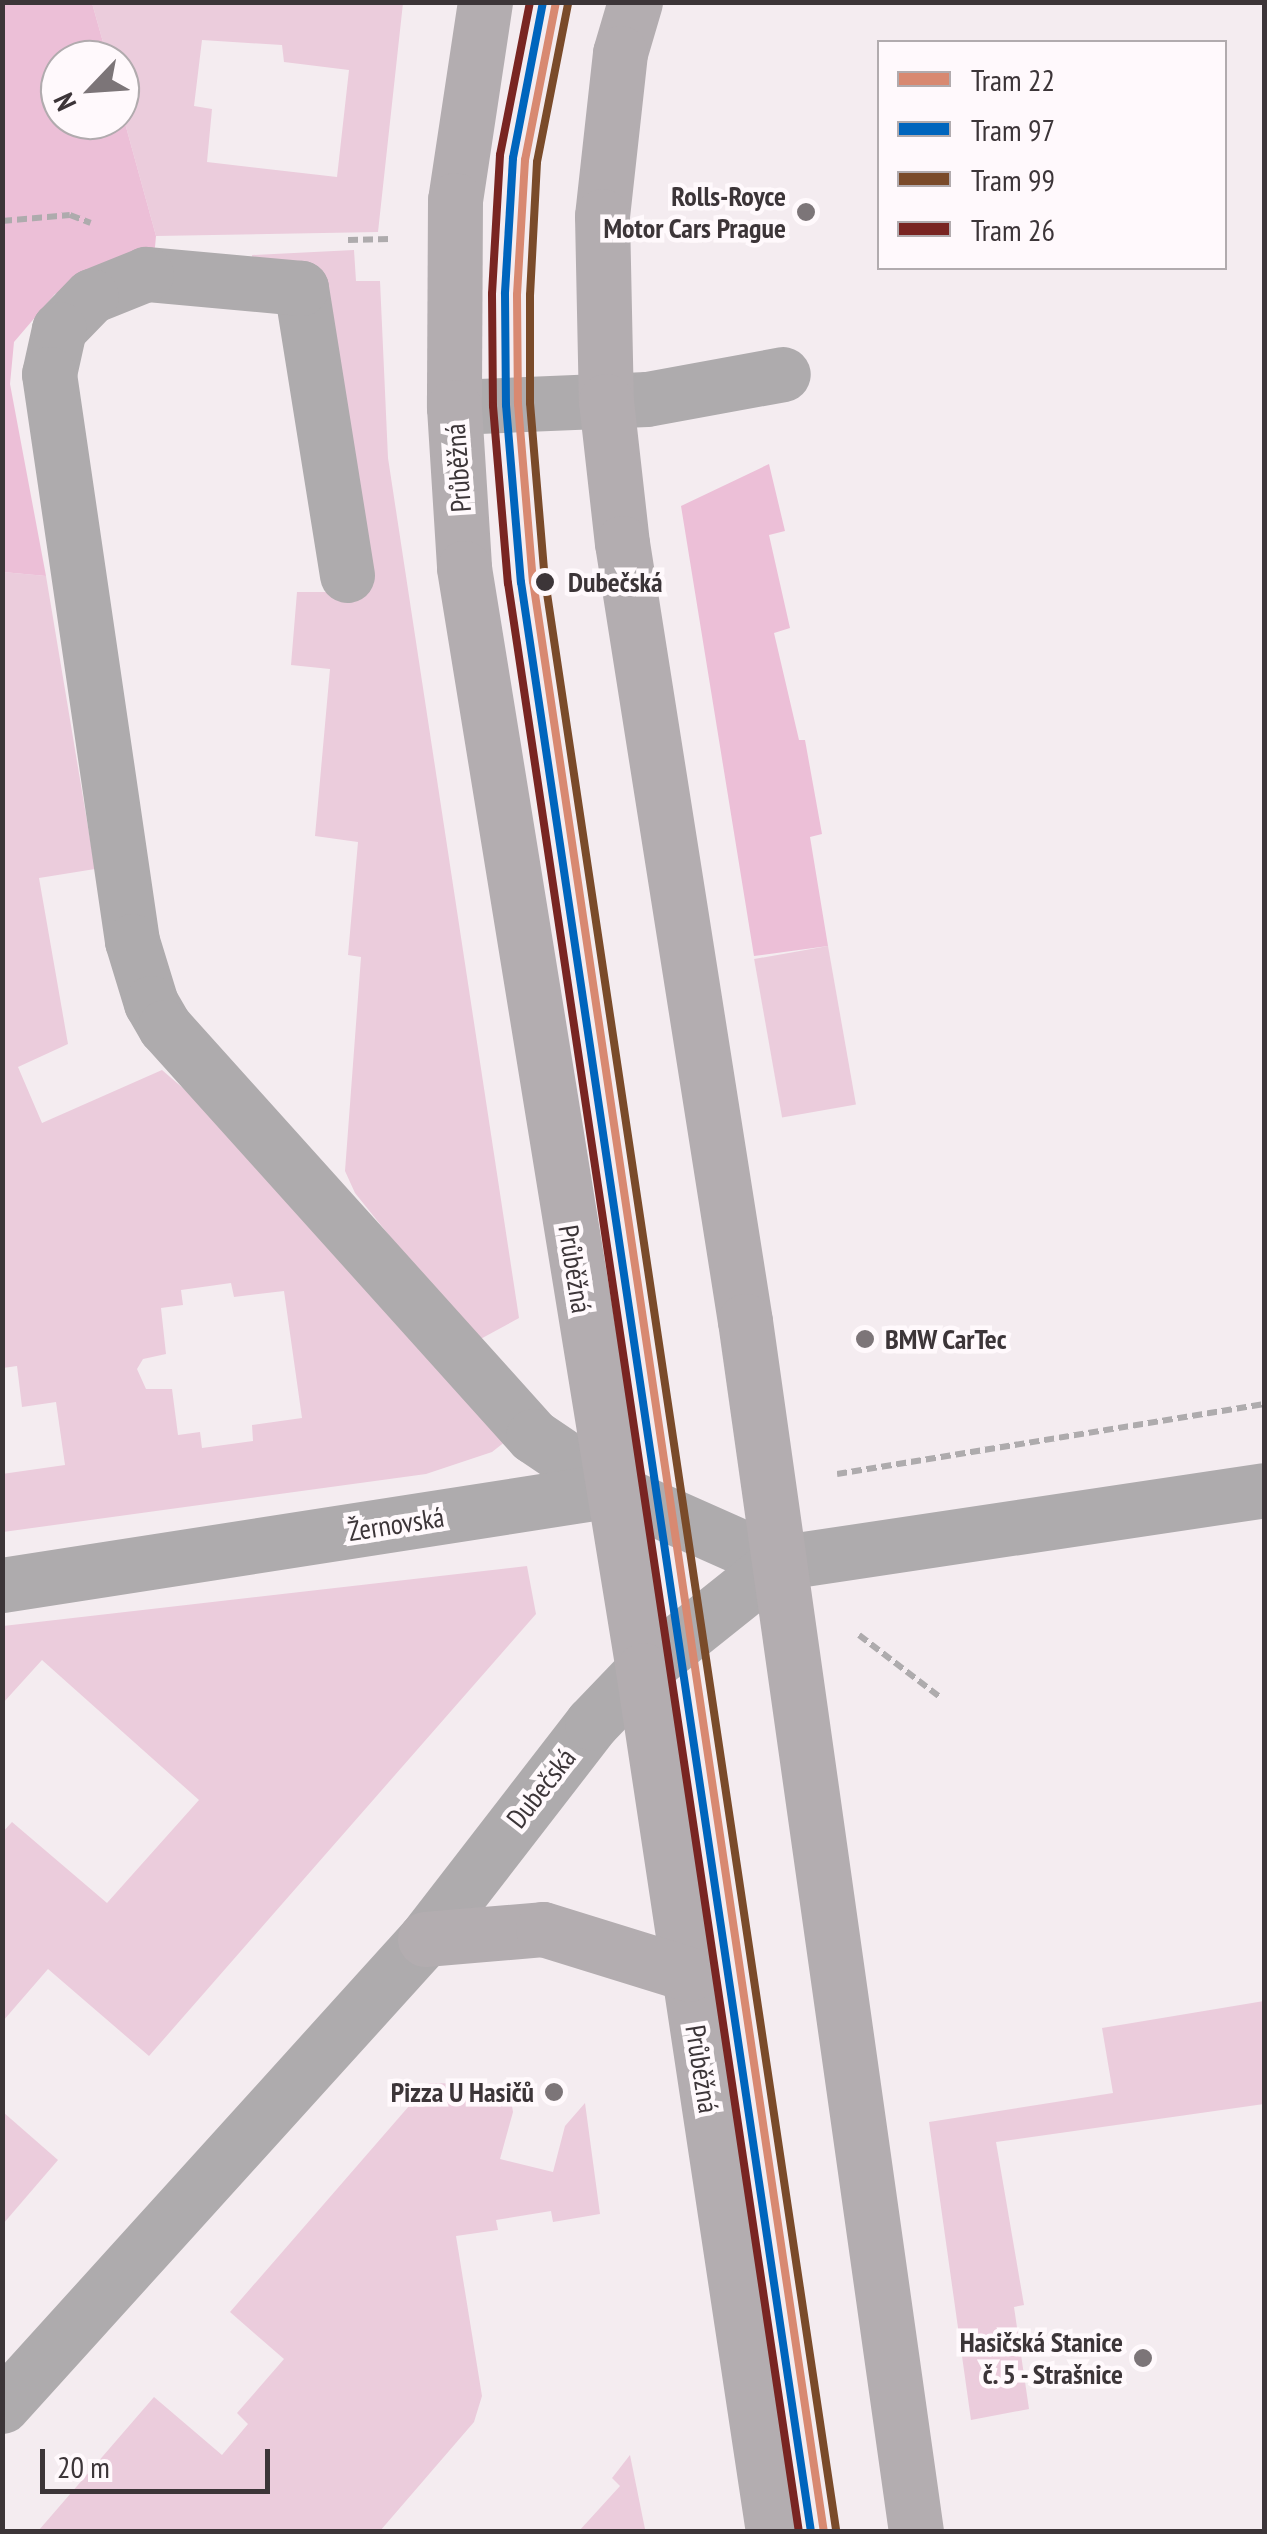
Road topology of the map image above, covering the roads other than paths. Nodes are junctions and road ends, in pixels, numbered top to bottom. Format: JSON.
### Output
{"nodes":[{"id":1,"x":484,"y":2,"type":"edge"},
{"id":2,"x":635,"y":2,"type":"edge"},
{"id":3,"x":782,"y":374,"type":"dead end"},
{"id":4,"x":606,"y":401,"type":"junction"},
{"id":5,"x":454,"y":407,"type":"junction"},
{"id":6,"x":346,"y":575,"type":"dead end"},
{"id":7,"x":613,"y":1490,"type":"junction"},
{"id":8,"x":1264,"y":1490,"type":"edge"},
{"id":9,"x":777,"y":1563,"type":"junction"},
{"id":10,"x":2,"y":1585,"type":"edge"},
{"id":11,"x":643,"y":1670,"type":"junction"},
{"id":12,"x":425,"y":1938,"type":"junction"},
{"id":13,"x":688,"y":1974,"type":"junction"},
{"id":14,"x":2,"y":2406,"type":"edge"},
{"id":15,"x":773,"y":2532,"type":"edge"},
{"id":16,"x":916,"y":2532,"type":"edge"}],
"edges":[{"from":1,"to":5,"type":"main road","name":"Průběžná"},
{"from":2,"to":4,"type":"main road"},
{"from":3,"to":4,"type":"street"},
{"from":4,"to":5,"type":"street"},
{"from":4,"to":9,"type":"main road"},
{"from":5,"to":7,"type":"main road","name":"Průběžná"},
{"from":6,"to":7,"type":"street"},
{"from":7,"to":9,"type":"street"},
{"from":7,"to":10,"type":"street","name":"Žernovská"},
{"from":7,"to":11,"type":"main road","name":"Průběžná"},
{"from":8,"to":9,"type":"street"},
{"from":9,"to":11,"type":"street","name":"Dubečská"},
{"from":9,"to":16,"type":"main road"},
{"from":11,"to":12,"type":"street","name":"Dubečská"},
{"from":11,"to":13,"type":"main road","name":"Průběžná"},
{"from":12,"to":13,"type":"main road"},
{"from":12,"to":14,"type":"street","name":"Dubečská"},
{"from":13,"to":15,"type":"main road","name":"Průběžná"}]}
